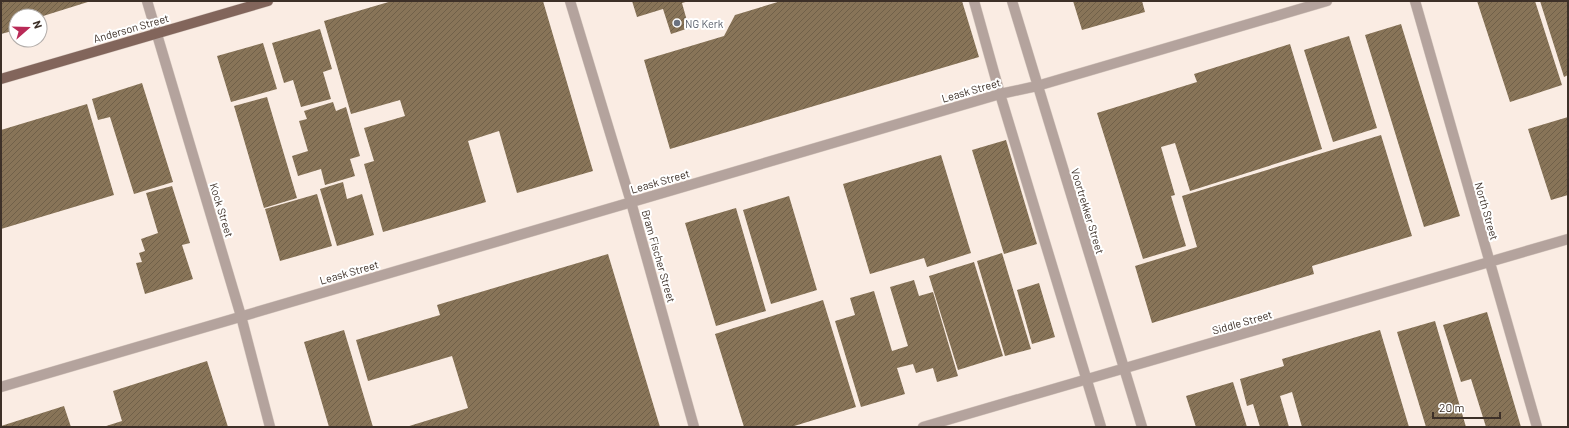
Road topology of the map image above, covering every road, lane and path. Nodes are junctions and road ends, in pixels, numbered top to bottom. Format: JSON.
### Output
{"nodes":[{"id":1,"x":147,"y":1,"type":"edge"},
{"id":2,"x":268,"y":1,"type":"edge"},
{"id":3,"x":570,"y":1,"type":"edge"},
{"id":4,"x":974,"y":1,"type":"edge"},
{"id":5,"x":1012,"y":1,"type":"edge"},
{"id":6,"x":1327,"y":1,"type":"edge"},
{"id":7,"x":1415,"y":1,"type":"edge"},
{"id":8,"x":156,"y":34,"type":"junction"},
{"id":9,"x":1,"y":79,"type":"edge"},
{"id":10,"x":1037,"y":86,"type":"junction"},
{"id":11,"x":1000,"y":94,"type":"junction"},
{"id":12,"x":631,"y":202,"type":"junction"},
{"id":13,"x":1568,"y":239,"type":"edge"},
{"id":14,"x":1490,"y":262,"type":"junction"},
{"id":15,"x":241,"y":316,"type":"junction"},
{"id":16,"x":1124,"y":369,"type":"junction"},
{"id":17,"x":1088,"y":380,"type":"junction"},
{"id":18,"x":1,"y":386,"type":"edge"},
{"id":19,"x":270,"y":427,"type":"edge"},
{"id":20,"x":694,"y":427,"type":"edge"},
{"id":21,"x":923,"y":427,"type":"edge"},
{"id":22,"x":1101,"y":427,"type":"edge"},
{"id":23,"x":1142,"y":427,"type":"edge"},
{"id":24,"x":1537,"y":427,"type":"edge"}],
"edges":[{"from":1,"to":8,"type":"street","name":"Kock Street"},
{"from":2,"to":8,"type":"main road","name":"Anderson Street"},
{"from":3,"to":12,"type":"street","name":"Bram Fischer Street"},
{"from":4,"to":11,"type":"street"},
{"from":5,"to":10,"type":"street","name":"Voortrekker Street"},
{"from":6,"to":10,"type":"street","name":"Leask Street"},
{"from":7,"to":14,"type":"street","name":"North Street"},
{"from":8,"to":9,"type":"main road","name":"Anderson Street"},
{"from":8,"to":15,"type":"street","name":"Kock Street"},
{"from":10,"to":11,"type":"street","name":"Leask Street"},
{"from":10,"to":16,"type":"street","name":"Voortrekker Street"},
{"from":11,"to":12,"type":"street","name":"Leask Street"},
{"from":11,"to":17,"type":"street"},
{"from":12,"to":15,"type":"street","name":"Leask Street"},
{"from":12,"to":20,"type":"street","name":"Bram Fischer Street"},
{"from":13,"to":14,"type":"street","name":"Siddle Street"},
{"from":14,"to":16,"type":"street","name":"Siddle Street"},
{"from":14,"to":24,"type":"street","name":"North Street"},
{"from":15,"to":18,"type":"street","name":"Leask Street"},
{"from":15,"to":19,"type":"street","name":"Kock Street"},
{"from":16,"to":17,"type":"street","name":"Siddle Street"},
{"from":16,"to":23,"type":"street","name":"Voortrekker Street"},
{"from":17,"to":21,"type":"street","name":"Siddle Street"},
{"from":17,"to":22,"type":"street"}]}
